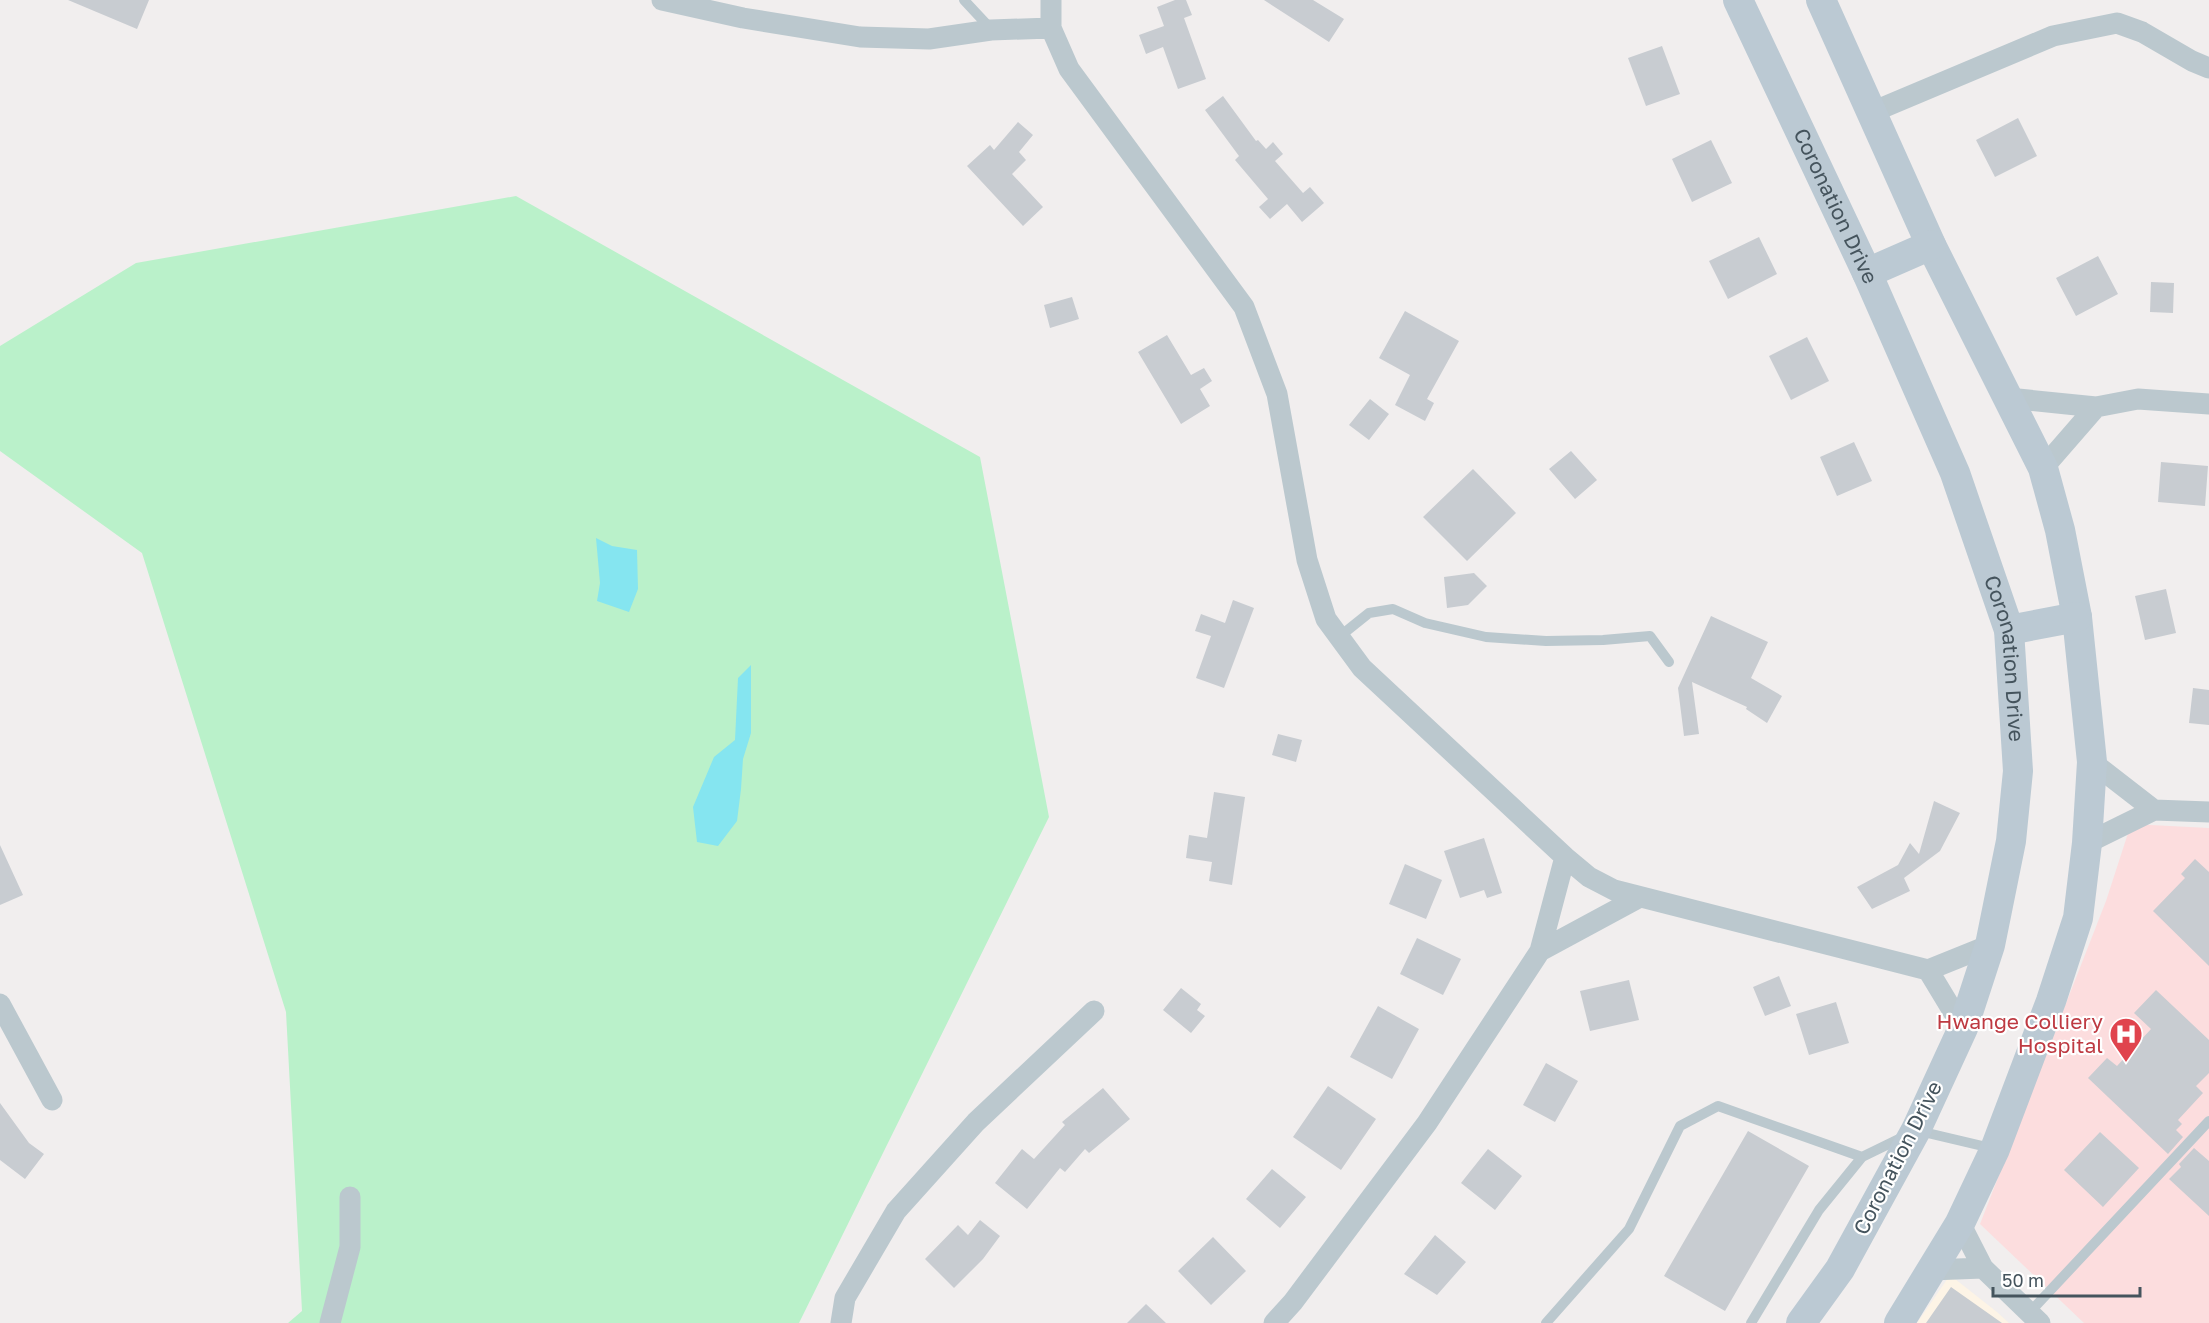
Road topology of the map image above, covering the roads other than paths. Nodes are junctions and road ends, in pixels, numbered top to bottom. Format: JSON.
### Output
{"nodes":[{"id":1,"x":662,"y":0,"type":"edge"},
{"id":2,"x":964,"y":0,"type":"edge"},
{"id":3,"x":1051,"y":0,"type":"edge"},
{"id":4,"x":1738,"y":0,"type":"edge"},
{"id":5,"x":1821,"y":0,"type":"edge"},
{"id":6,"x":1052,"y":28,"type":"junction"},
{"id":7,"x":991,"y":30,"type":"junction"},
{"id":8,"x":2209,"y":68,"type":"edge"},
{"id":9,"x":1870,"y":113,"type":"junction"},
{"id":10,"x":1931,"y":245,"type":"junction"},
{"id":11,"x":1867,"y":273,"type":"junction"},
{"id":12,"x":2008,"y":398,"type":"junction"},
{"id":13,"x":2209,"y":404,"type":"edge"},
{"id":14,"x":2096,"y":407,"type":"junction"},
{"id":15,"x":2043,"y":468,"type":"junction"},
{"id":16,"x":2077,"y":617,"type":"junction"},
{"id":17,"x":2009,"y":630,"type":"junction"},
{"id":18,"x":1339,"y":637,"type":"junction"},
{"id":19,"x":1669,"y":662,"type":"dead end"},
{"id":20,"x":2091,"y":762,"type":"junction"},
{"id":21,"x":2154,"y":810,"type":"junction"},
{"id":22,"x":2209,"y":812,"type":"edge"},
{"id":23,"x":2087,"y":843,"type":"junction"},
{"id":24,"x":1565,"y":857,"type":"junction"},
{"id":25,"x":1640,"y":897,"type":"junction"},
{"id":26,"x":1990,"y":945,"type":"junction"},
{"id":27,"x":1540,"y":951,"type":"junction"},
{"id":28,"x":1928,"y":970,"type":"junction"},
{"id":29,"x":0,"y":1004,"type":"edge"},
{"id":30,"x":1094,"y":1011,"type":"dead end"},
{"id":31,"x":1964,"y":1028,"type":"junction"},
{"id":32,"x":52,"y":1100,"type":"dead end"},
{"id":33,"x":2209,"y":1121,"type":"edge"},
{"id":34,"x":1916,"y":1130,"type":"junction"},
{"id":35,"x":1995,"y":1149,"type":"junction"},
{"id":36,"x":1862,"y":1157,"type":"junction"},
{"id":37,"x":350,"y":1197,"type":"dead end"},
{"id":38,"x":1960,"y":1223,"type":"junction"},
{"id":39,"x":1983,"y":1268,"type":"junction"},
{"id":40,"x":1931,"y":1270,"type":"junction"},
{"id":41,"x":2034,"y":1318,"type":"edge"},
{"id":42,"x":330,"y":1323,"type":"edge"},
{"id":43,"x":841,"y":1323,"type":"edge"},
{"id":44,"x":1274,"y":1323,"type":"edge"},
{"id":45,"x":1546,"y":1323,"type":"edge"},
{"id":46,"x":1751,"y":1323,"type":"edge"},
{"id":47,"x":1801,"y":1323,"type":"edge"},
{"id":48,"x":1899,"y":1323,"type":"edge"}],
"edges":[{"from":1,"to":7,"type":"street"},
{"from":2,"to":7,"type":"lane"},
{"from":3,"to":6,"type":"street"},
{"from":4,"to":11,"type":"street","name":"Coronation Drive"},
{"from":5,"to":9,"type":"street"},
{"from":6,"to":7,"type":"street"},
{"from":6,"to":18,"type":"street"},
{"from":8,"to":9,"type":"street"},
{"from":9,"to":10,"type":"street"},
{"from":10,"to":11,"type":"street"},
{"from":10,"to":12,"type":"street"},
{"from":11,"to":17,"type":"street","name":"Coronation Drive"},
{"from":12,"to":14,"type":"street"},
{"from":12,"to":15,"type":"street"},
{"from":13,"to":14,"type":"street"},
{"from":14,"to":15,"type":"street"},
{"from":15,"to":16,"type":"street"},
{"from":16,"to":17,"type":"street"},
{"from":16,"to":20,"type":"street"},
{"from":17,"to":26,"type":"street","name":"Coronation Drive"},
{"from":18,"to":19,"type":"lane"},
{"from":18,"to":24,"type":"street"},
{"from":20,"to":21,"type":"street"},
{"from":20,"to":23,"type":"street"},
{"from":21,"to":22,"type":"street"},
{"from":21,"to":23,"type":"street"},
{"from":23,"to":35,"type":"street"},
{"from":24,"to":25,"type":"street"},
{"from":24,"to":27,"type":"street"},
{"from":25,"to":27,"type":"street"},
{"from":25,"to":28,"type":"street"},
{"from":26,"to":28,"type":"street"},
{"from":26,"to":31,"type":"street","name":"Coronation Drive"},
{"from":27,"to":44,"type":"street"},
{"from":28,"to":31,"type":"street"},
{"from":29,"to":32,"type":"street"},
{"from":30,"to":43,"type":"street"},
{"from":31,"to":34,"type":"street","name":"Coronation Drive"},
{"from":33,"to":41,"type":"lane"},
{"from":34,"to":35,"type":"lane"},
{"from":34,"to":36,"type":"lane"},
{"from":34,"to":47,"type":"street","name":"Coronation Drive"},
{"from":35,"to":38,"type":"street"},
{"from":36,"to":45,"type":"lane"},
{"from":36,"to":46,"type":"lane"},
{"from":37,"to":42,"type":"street"},
{"from":38,"to":39,"type":"street"},
{"from":38,"to":40,"type":"street"},
{"from":39,"to":40,"type":"street"},
{"from":39,"to":41,"type":"street"},
{"from":40,"to":48,"type":"street"}]}
